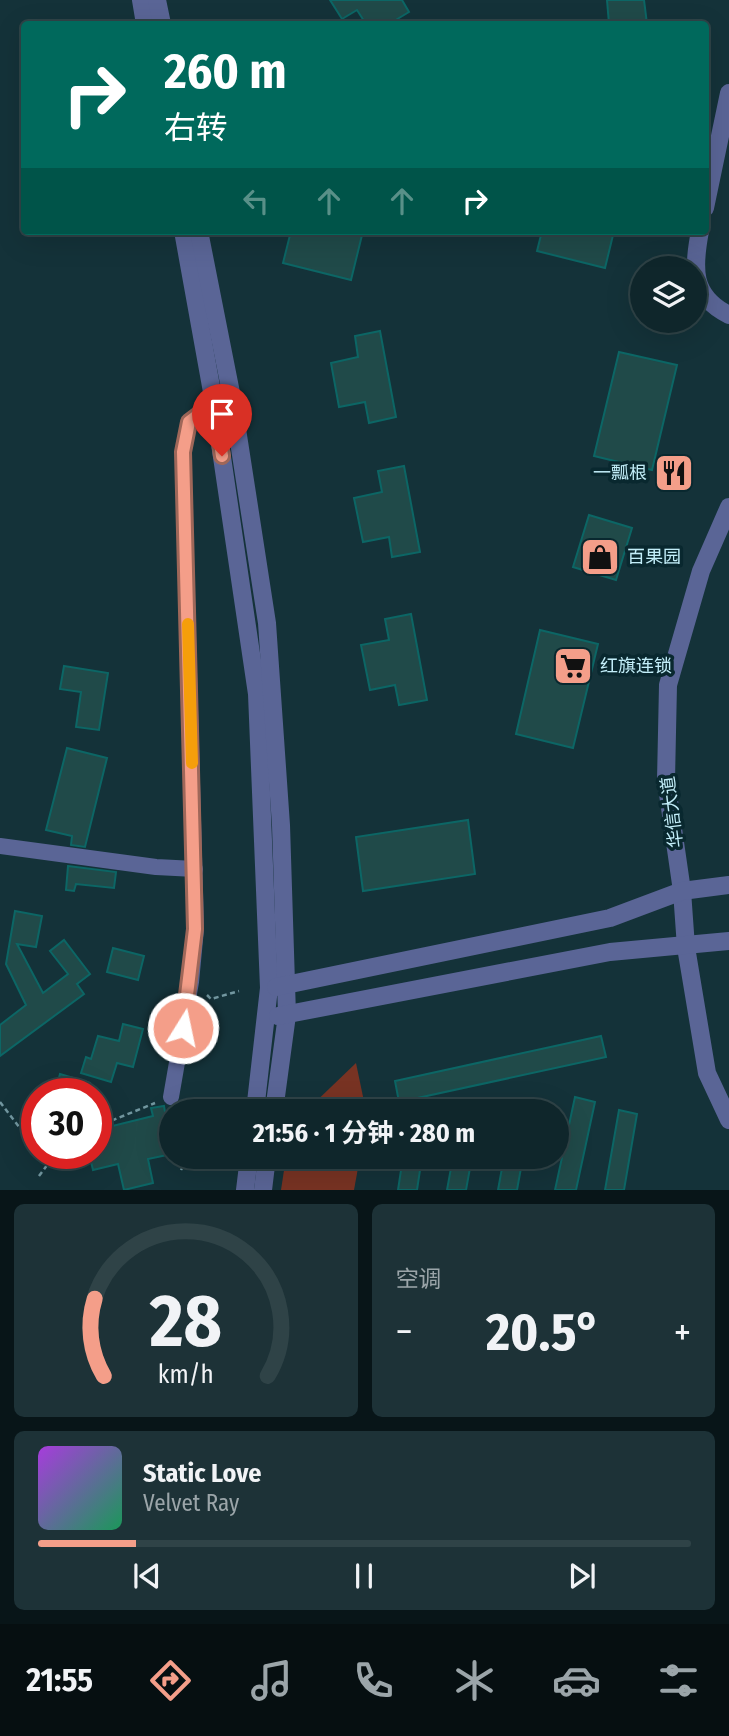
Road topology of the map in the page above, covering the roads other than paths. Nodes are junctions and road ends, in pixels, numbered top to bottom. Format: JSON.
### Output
{"nodes":[{"id":1,"x":141,"y":0,"type":"edge"},
{"id":2,"x":157,"y":0,"type":"edge"},
{"id":3,"x":144,"y":21,"type":"edge"},
{"id":4,"x":161,"y":21,"type":"edge"},
{"id":5,"x":729,"y":93,"type":"edge"},
{"id":6,"x":709,"y":189,"type":"edge"},
{"id":7,"x":184,"y":235,"type":"edge"},
{"id":8,"x":200,"y":235,"type":"edge"},
{"id":9,"x":700,"y":235,"type":"edge"},
{"id":10,"x":729,"y":314,"type":"edge"},
{"id":11,"x":214,"y":403,"type":"junction"},
{"id":12,"x":729,"y":507,"type":"edge"},
{"id":13,"x":0,"y":846,"type":"edge"},
{"id":14,"x":195,"y":869,"type":"junction"},
{"id":15,"x":729,"y":885,"type":"edge"},
{"id":16,"x":682,"y":891,"type":"junction"},
{"id":17,"x":729,"y":941,"type":"edge"},
{"id":18,"x":686,"y":947,"type":"junction"},
{"id":19,"x":278,"y":986,"type":"junction"},
{"id":20,"x":287,"y":1015,"type":"junction"},
{"id":21,"x":268,"y":1018,"type":"junction"},
{"id":22,"x":171,"y":1097,"type":"road end"},
{"id":23,"x":257,"y":1099,"type":"edge"},
{"id":24,"x":276,"y":1099,"type":"edge"},
{"id":25,"x":729,"y":1120,"type":"edge"},
{"id":26,"x":248,"y":1169,"type":"edge"},
{"id":27,"x":266,"y":1169,"type":"edge"},
{"id":28,"x":245,"y":1190,"type":"edge"},
{"id":29,"x":263,"y":1190,"type":"edge"}],
"edges":[{"from":1,"to":3,"type":"street"},
{"from":2,"to":4,"type":"street"},
{"from":5,"to":6,"type":"street"},
{"from":7,"to":11,"type":"street"},
{"from":8,"to":19,"type":"street"},
{"from":9,"to":10,"type":"street"},
{"from":11,"to":14,"type":"street"},
{"from":11,"to":19,"type":"street"},
{"from":12,"to":16,"type":"street","name":"华信大道"},
{"from":13,"to":14,"type":"street"},
{"from":14,"to":22,"type":"street"},
{"from":15,"to":16,"type":"street"},
{"from":16,"to":18,"type":"street","name":"华信大道"},
{"from":16,"to":19,"type":"street"},
{"from":17,"to":18,"type":"street"},
{"from":18,"to":20,"type":"street"},
{"from":18,"to":25,"type":"street","name":"华信大道"},
{"from":19,"to":20,"type":"street"},
{"from":19,"to":21,"type":"street"},
{"from":20,"to":21,"type":"street"},
{"from":20,"to":24,"type":"street"},
{"from":21,"to":23,"type":"street"},
{"from":26,"to":28,"type":"street"},
{"from":27,"to":29,"type":"street"}]}
